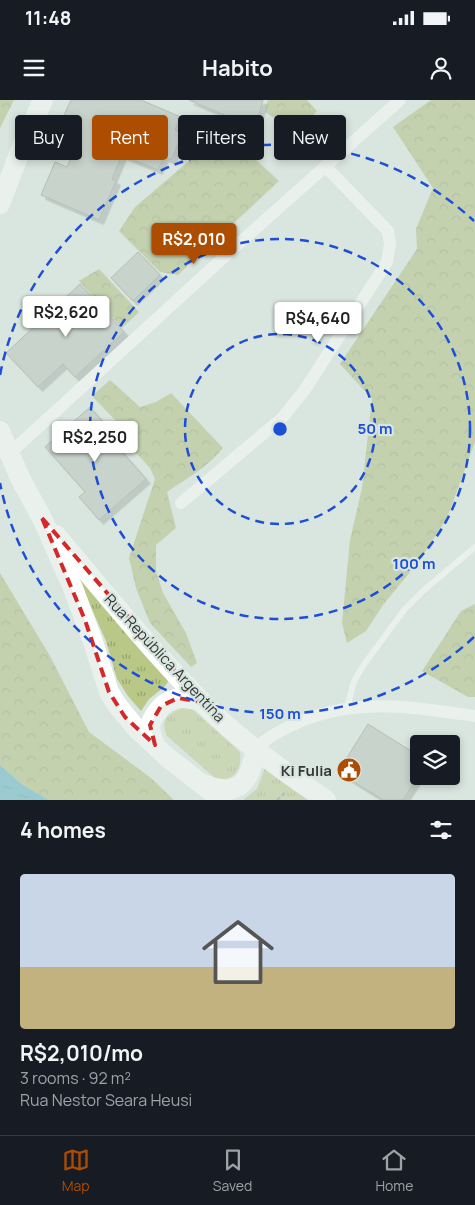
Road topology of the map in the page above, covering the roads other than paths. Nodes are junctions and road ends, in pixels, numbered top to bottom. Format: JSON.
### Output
{"nodes":[{"id":1,"x":43,"y":100,"type":"edge"},
{"id":2,"x":400,"y":100,"type":"edge"},
{"id":3,"x":325,"y":166,"type":"junction"},
{"id":4,"x":0,"y":204,"type":"edge"},
{"id":5,"x":0,"y":431,"type":"edge"},
{"id":6,"x":8,"y":454,"type":"junction"},
{"id":7,"x":181,"y":503,"type":"dead end"},
{"id":8,"x":42,"y":518,"type":"junction"},
{"id":9,"x":475,"y":547,"type":"edge"},
{"id":10,"x":202,"y":702,"type":"junction"},
{"id":11,"x":347,"y":708,"type":"junction"},
{"id":12,"x":475,"y":716,"type":"edge"},
{"id":13,"x":155,"y":745,"type":"junction"},
{"id":14,"x":256,"y":749,"type":"junction"},
{"id":15,"x":198,"y":783,"type":"junction"},
{"id":16,"x":222,"y":800,"type":"edge"},
{"id":17,"x":326,"y":800,"type":"edge"}],
"edges":[{"from":1,"to":4,"type":"main road"},
{"from":2,"to":3,"type":"street"},
{"from":3,"to":6,"type":"street"},
{"from":3,"to":7,"type":"street"},
{"from":5,"to":6,"type":"main road","name":"Rua República Argentina"},
{"from":6,"to":8,"type":"main road","name":"Rua República Argentina"},
{"from":8,"to":10,"type":"main road","name":"Rua República Argentina"},
{"from":8,"to":13,"type":"main road","name":"Rua República Argentina"},
{"from":9,"to":11,"type":"lane"},
{"from":10,"to":13,"type":"main road"},
{"from":10,"to":14,"type":"main road","name":"Rua República Argentina"},
{"from":11,"to":12,"type":"street"},
{"from":11,"to":14,"type":"street"},
{"from":13,"to":15,"type":"main road","name":"Rua República Argentina"},
{"from":14,"to":15,"type":"main road"},
{"from":14,"to":17,"type":"main road","name":"Rua República Argentina"},
{"from":15,"to":16,"type":"main road","name":"Rua República Argentina"}]}
